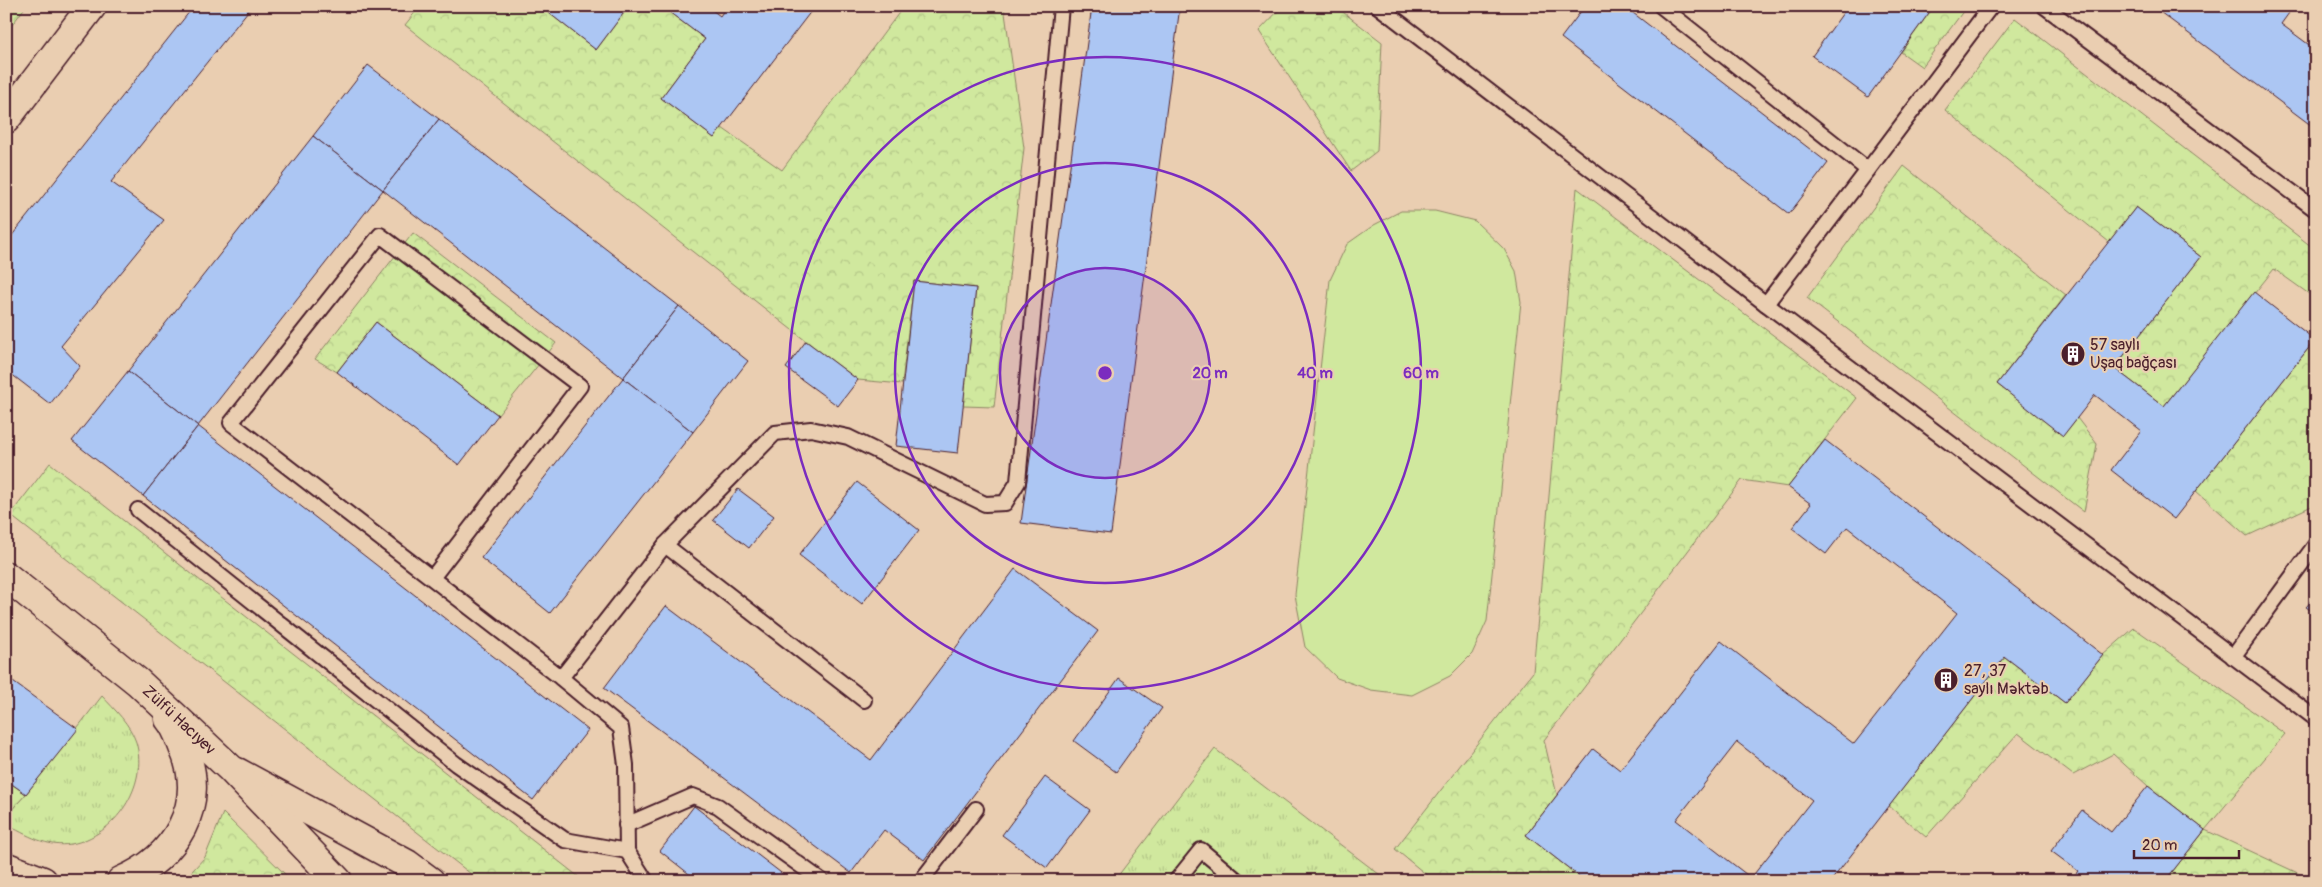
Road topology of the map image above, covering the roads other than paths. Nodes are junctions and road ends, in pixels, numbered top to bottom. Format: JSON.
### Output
{"nodes":[{"id":1,"x":92,"y":6,"type":"edge"},
{"id":2,"x":1061,"y":6,"type":"edge"},
{"id":3,"x":1378,"y":6,"type":"edge"},
{"id":4,"x":1661,"y":6,"type":"edge"},
{"id":5,"x":1991,"y":6,"type":"edge"},
{"id":6,"x":2044,"y":6,"type":"edge"},
{"id":7,"x":6,"y":119,"type":"edge"},
{"id":8,"x":1868,"y":170,"type":"junction"},
{"id":9,"x":2316,"y":210,"type":"edge"},
{"id":10,"x":1766,"y":304,"type":"junction"},
{"id":11,"x":138,"y":510,"type":"dead end"},
{"id":12,"x":2316,"y":544,"type":"edge"},
{"id":13,"x":664,"y":545,"type":"junction"},
{"id":14,"x":6,"y":576,"type":"edge"},
{"id":15,"x":432,"y":578,"type":"junction"},
{"id":16,"x":2233,"y":656,"type":"junction"},
{"id":17,"x":561,"y":678,"type":"junction"},
{"id":18,"x":138,"y":682,"type":"junction"},
{"id":19,"x":864,"y":700,"type":"dead end"},
{"id":20,"x":2316,"y":719,"type":"edge"},
{"id":21,"x":231,"y":769,"type":"junction"},
{"id":22,"x":976,"y":809,"type":"dead end"},
{"id":23,"x":626,"y":825,"type":"junction"},
{"id":24,"x":627,"y":851,"type":"junction"},
{"id":25,"x":7,"y":867,"type":"edge"},
{"id":26,"x":27,"y":881,"type":"edge"},
{"id":27,"x":43,"y":881,"type":"edge"},
{"id":28,"x":121,"y":881,"type":"edge"},
{"id":29,"x":338,"y":881,"type":"edge"},
{"id":30,"x":430,"y":881,"type":"edge"},
{"id":31,"x":646,"y":881,"type":"edge"},
{"id":32,"x":821,"y":881,"type":"edge"},
{"id":33,"x":921,"y":881,"type":"edge"},
{"id":34,"x":1176,"y":881,"type":"edge"},
{"id":35,"x":1238,"y":881,"type":"edge"}],
"edges":[{"from":1,"to":7,"type":"main road"},
{"from":2,"to":13,"type":"lane"},
{"from":3,"to":10,"type":"lane"},
{"from":4,"to":8,"type":"lane"},
{"from":5,"to":8,"type":"lane"},
{"from":6,"to":9,"type":"lane"},
{"from":8,"to":10,"type":"lane"},
{"from":10,"to":16,"type":"lane"},
{"from":11,"to":24,"type":"lane"},
{"from":12,"to":16,"type":"lane"},
{"from":13,"to":17,"type":"lane"},
{"from":13,"to":19,"type":"lane"},
{"from":14,"to":18,"type":"main road","name":"Zülfü Hacıyev"},
{"from":15,"to":15,"type":"lane"},
{"from":15,"to":17,"type":"lane"},
{"from":16,"to":20,"type":"lane"},
{"from":17,"to":23,"type":"lane"},
{"from":18,"to":21,"type":"main road","name":"Zülfü Hacıyev"},
{"from":18,"to":28,"type":"main road"},
{"from":21,"to":29,"type":"main road","name":"Zülfü Hacıyev"},
{"from":21,"to":30,"type":"main road"},
{"from":22,"to":33,"type":"lane"},
{"from":23,"to":24,"type":"lane"},
{"from":23,"to":32,"type":"lane"},
{"from":24,"to":31,"type":"lane"},
{"from":25,"to":26,"type":"main road"},
{"from":25,"to":27,"type":"main road"},
{"from":34,"to":35,"type":"lane"}]}
